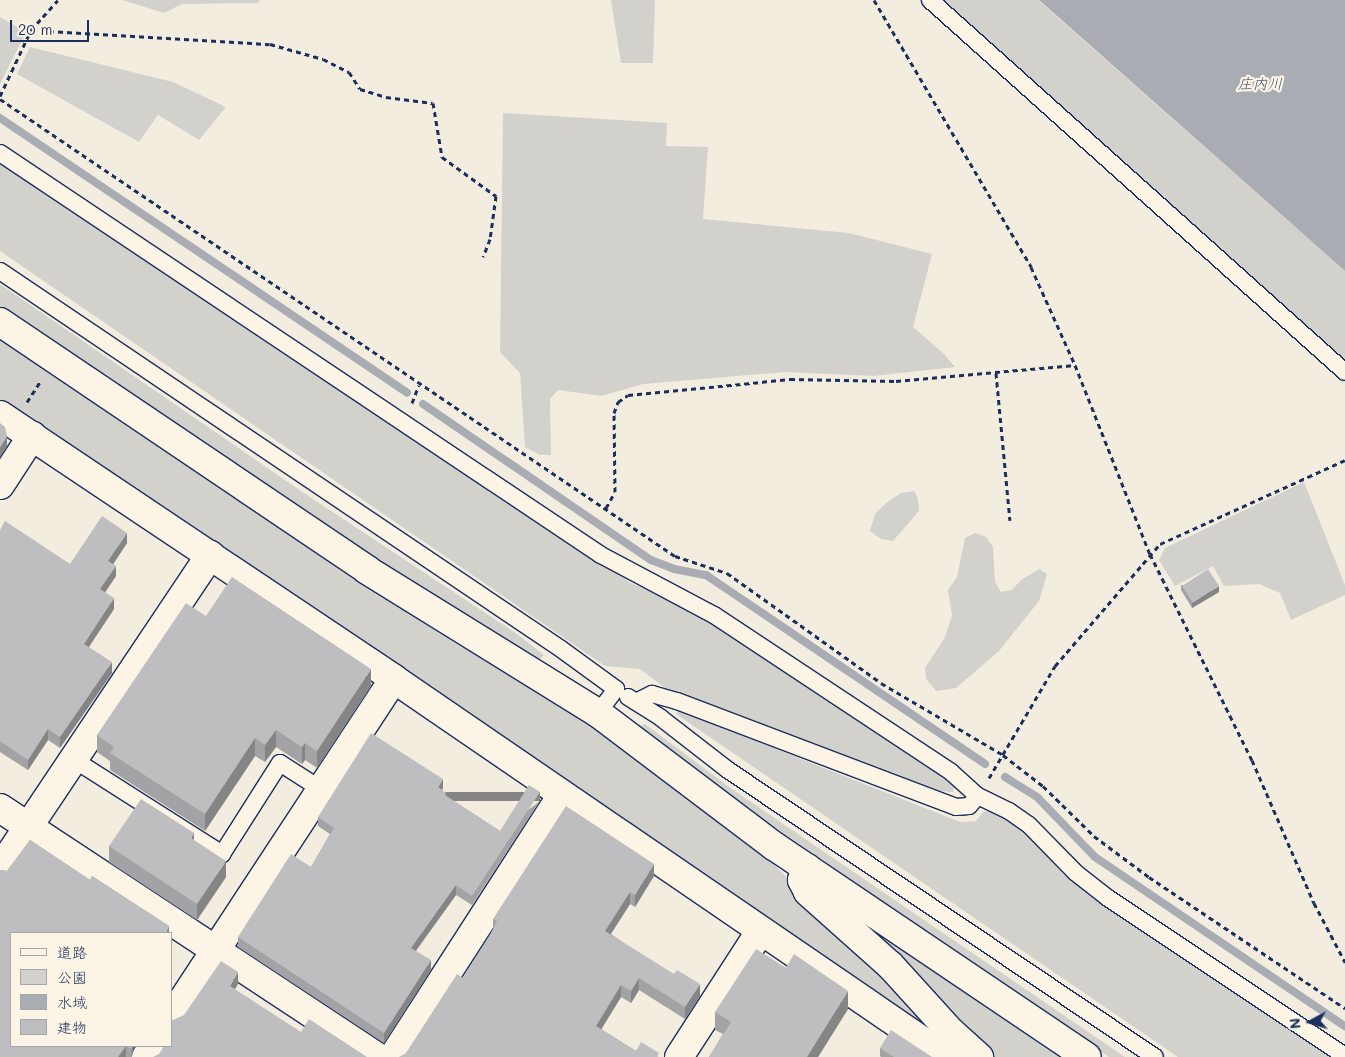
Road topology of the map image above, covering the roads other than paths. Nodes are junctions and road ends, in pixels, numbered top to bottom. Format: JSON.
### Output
{"nodes":[{"id":1,"x":930,"y":0,"type":"edge"},
{"id":2,"x":0,"y":153,"type":"edge"},
{"id":3,"x":0,"y":270,"type":"edge"},
{"id":4,"x":0,"y":322,"type":"edge"},
{"id":5,"x":1345,"y":372,"type":"edge"},
{"id":6,"x":0,"y":415,"type":"edge"},
{"id":7,"x":32,"y":436,"type":"junction"},
{"id":8,"x":0,"y":485,"type":"edge"},
{"id":9,"x":210,"y":555,"type":"junction"},
{"id":10,"x":394,"y":679,"type":"junction"},
{"id":11,"x":616,"y":689,"type":"junction"},
{"id":12,"x":636,"y":702,"type":"junction"},
{"id":13,"x":598,"y":713,"type":"junction"},
{"id":14,"x":73,"y":759,"type":"junction"},
{"id":15,"x":322,"y":790,"type":"junction"},
{"id":16,"x":562,"y":795,"type":"junction"},
{"id":17,"x":978,"y":796,"type":"junction"},
{"id":18,"x":0,"y":808,"type":"edge"},
{"id":19,"x":28,"y":826,"type":"junction"},
{"id":20,"x":807,"y":868,"type":"junction"},
{"id":21,"x":0,"y":869,"type":"edge"},
{"id":22,"x":760,"y":932,"type":"junction"},
{"id":23,"x":216,"y":950,"type":"junction"},
{"id":24,"x":172,"y":1016,"type":"edge"},
{"id":25,"x":1345,"y":1056,"type":"edge"},
{"id":26,"x":377,"y":1057,"type":"edge"},
{"id":27,"x":393,"y":1057,"type":"edge"},
{"id":28,"x":680,"y":1057,"type":"edge"},
{"id":29,"x":946,"y":1057,"type":"edge"},
{"id":30,"x":979,"y":1057,"type":"edge"},
{"id":31,"x":1087,"y":1057,"type":"edge"},
{"id":32,"x":1155,"y":1057,"type":"edge"}],
"edges":[{"from":1,"to":5,"type":"lane"},
{"from":2,"to":17,"type":"lane"},
{"from":3,"to":11,"type":"lane"},
{"from":4,"to":13,"type":"street"},
{"from":6,"to":7,"type":"street"},
{"from":7,"to":8,"type":"street"},
{"from":7,"to":9,"type":"street"},
{"from":9,"to":10,"type":"street"},
{"from":9,"to":14,"type":"street"},
{"from":10,"to":15,"type":"street"},
{"from":10,"to":16,"type":"street"},
{"from":11,"to":12,"type":"lane"},
{"from":11,"to":13,"type":"lane"},
{"from":12,"to":17,"type":"lane"},
{"from":12,"to":32,"type":"lane"},
{"from":13,"to":20,"type":"street"},
{"from":14,"to":15,"type":"lane"},
{"from":14,"to":19,"type":"street"},
{"from":15,"to":23,"type":"street"},
{"from":16,"to":22,"type":"street"},
{"from":16,"to":27,"type":"street"},
{"from":17,"to":25,"type":"lane"},
{"from":18,"to":19,"type":"street"},
{"from":19,"to":21,"type":"street"},
{"from":19,"to":23,"type":"street"},
{"from":20,"to":30,"type":"street"},
{"from":20,"to":31,"type":"street"},
{"from":22,"to":28,"type":"street"},
{"from":22,"to":29,"type":"street"},
{"from":23,"to":24,"type":"street"},
{"from":23,"to":26,"type":"street"}]}
